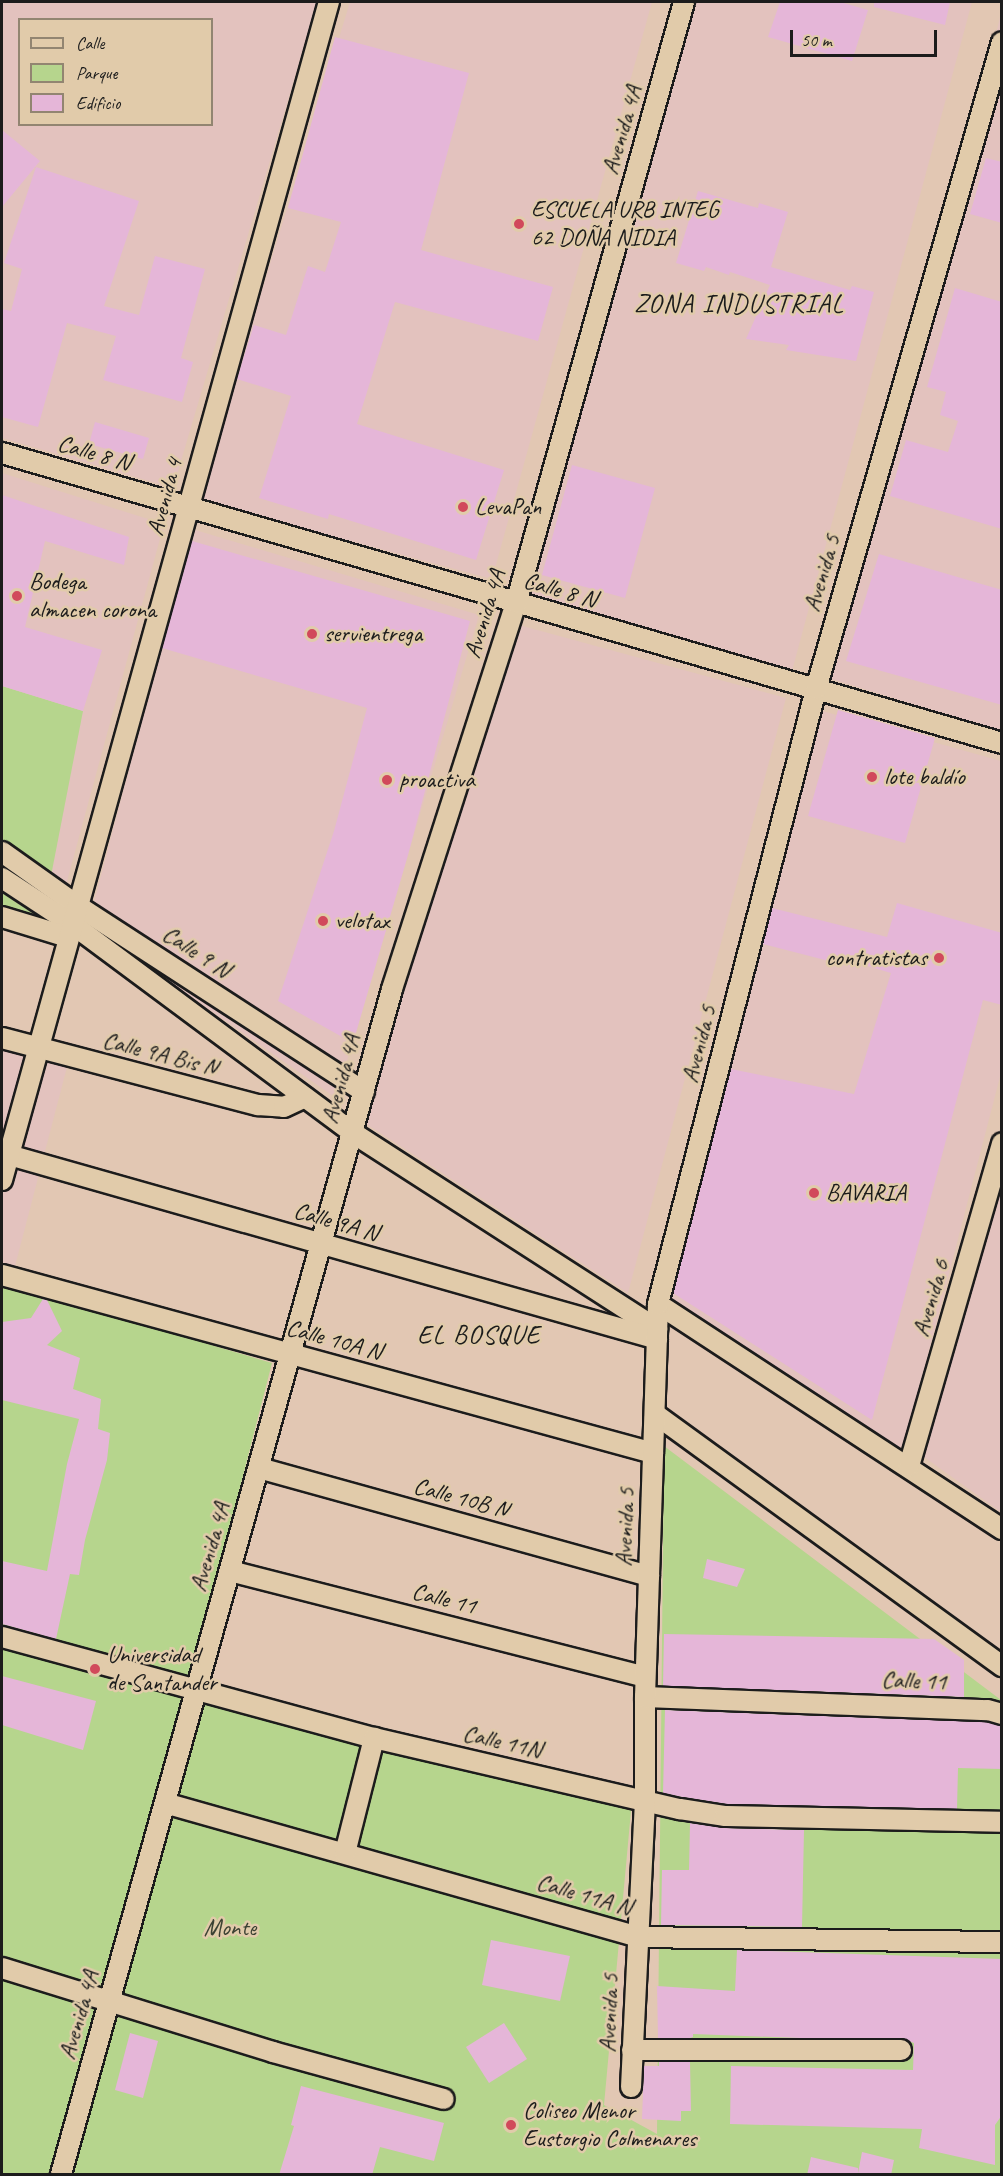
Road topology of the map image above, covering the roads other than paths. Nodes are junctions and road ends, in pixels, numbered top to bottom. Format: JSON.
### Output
{"nodes":[{"id":1,"x":329,"y":2,"type":"edge"},
{"id":2,"x":684,"y":2,"type":"edge"},
{"id":3,"x":1002,"y":42,"type":"edge"},
{"id":4,"x":2,"y":453,"type":"edge"},
{"id":5,"x":188,"y":507,"type":"junction"},
{"id":6,"x":516,"y":603,"type":"junction"},
{"id":7,"x":816,"y":689,"type":"junction"},
{"id":8,"x":1002,"y":743,"type":"edge"},
{"id":9,"x":2,"y":852,"type":"edge"},
{"id":10,"x":2,"y":878,"type":"edge"},
{"id":11,"x":2,"y":917,"type":"edge"},
{"id":12,"x":73,"y":922,"type":"junction"},
{"id":13,"x":2,"y":1038,"type":"edge"},
{"id":14,"x":37,"y":1048,"type":"junction"},
{"id":15,"x":364,"y":1092,"type":"junction"},
{"id":16,"x":305,"y":1097,"type":"junction"},
{"id":17,"x":353,"y":1133,"type":"junction"},
{"id":18,"x":1002,"y":1143,"type":"edge"},
{"id":19,"x":5,"y":1154,"type":"edge"},
{"id":20,"x":2,"y":1180,"type":"edge"},
{"id":21,"x":322,"y":1244,"type":"junction"},
{"id":22,"x":2,"y":1275,"type":"edge"},
{"id":23,"x":658,"y":1304,"type":"junction"},
{"id":24,"x":657,"y":1334,"type":"junction"},
{"id":25,"x":291,"y":1354,"type":"junction"},
{"id":26,"x":654,"y":1414,"type":"junction"},
{"id":27,"x":653,"y":1453,"type":"junction"},
{"id":28,"x":909,"y":1466,"type":"junction"},
{"id":29,"x":259,"y":1468,"type":"junction"},
{"id":30,"x":1002,"y":1529,"type":"edge"},
{"id":31,"x":230,"y":1571,"type":"junction"},
{"id":32,"x":649,"y":1576,"type":"junction"},
{"id":33,"x":2,"y":1637,"type":"edge"},
{"id":34,"x":1002,"y":1666,"type":"edge"},
{"id":35,"x":645,"y":1687,"type":"junction"},
{"id":36,"x":197,"y":1690,"type":"junction"},
{"id":37,"x":1001,"y":1714,"type":"edge"},
{"id":38,"x":374,"y":1738,"type":"junction"},
{"id":39,"x":645,"y":1801,"type":"junction"},
{"id":40,"x":165,"y":1803,"type":"junction"},
{"id":41,"x":1002,"y":1822,"type":"edge"},
{"id":42,"x":345,"y":1853,"type":"junction"},
{"id":43,"x":637,"y":1937,"type":"junction"},
{"id":44,"x":1002,"y":1942,"type":"edge"},
{"id":45,"x":2,"y":1968,"type":"edge"},
{"id":46,"x":109,"y":2001,"type":"junction"},
{"id":47,"x":633,"y":2050,"type":"junction"},
{"id":48,"x":901,"y":2050,"type":"dead end"},
{"id":49,"x":631,"y":2088,"type":"dead end"},
{"id":50,"x":444,"y":2099,"type":"dead end"},
{"id":51,"x":61,"y":2175,"type":"edge"}],
"edges":[{"from":1,"to":5,"type":"street","name":"Avenida 4"},
{"from":2,"to":6,"type":"street","name":"Avenida 4A"},
{"from":3,"to":7,"type":"street","name":"Avenida 5"},
{"from":4,"to":5,"type":"street","name":"Calle 8 N"},
{"from":5,"to":6,"type":"street","name":"Calle 8 N"},
{"from":5,"to":12,"type":"street","name":"Avenida 4"},
{"from":6,"to":7,"type":"street","name":"Calle 8 N"},
{"from":6,"to":15,"type":"street","name":"Avenida 4A"},
{"from":7,"to":8,"type":"street","name":"Calle 8 N"},
{"from":7,"to":23,"type":"street","name":"Avenida 5"},
{"from":9,"to":12,"type":"street","name":"Calle 9 N"},
{"from":10,"to":12,"type":"street","name":"Calle 9 N"},
{"from":11,"to":12,"type":"street"},
{"from":12,"to":14,"type":"street","name":"Avenida 4"},
{"from":12,"to":15,"type":"street","name":"Calle 9 N"},
{"from":12,"to":16,"type":"street","name":"Calle 9 N"},
{"from":13,"to":14,"type":"street","name":"Calle 9A Bis N"},
{"from":14,"to":16,"type":"street","name":"Calle 9A Bis N"},
{"from":14,"to":19,"type":"street","name":"Avenida 4"},
{"from":15,"to":17,"type":"street","name":"Avenida 4A"},
{"from":16,"to":17,"type":"street","name":"Calle 9 N"},
{"from":17,"to":21,"type":"street","name":"Avenida 4A"},
{"from":17,"to":24,"type":"street","name":"Calle 9 N"},
{"from":18,"to":28,"type":"street","name":"Avenida 6"},
{"from":19,"to":20,"type":"street","name":"Avenida 4"},
{"from":19,"to":21,"type":"street","name":"Calle 9A N"},
{"from":21,"to":24,"type":"street","name":"Calle 9A N"},
{"from":21,"to":25,"type":"street","name":"Avenida 4A"},
{"from":22,"to":25,"type":"street","name":"Calle 10A N"},
{"from":23,"to":24,"type":"street","name":"Avenida 5"},
{"from":23,"to":28,"type":"street"},
{"from":24,"to":26,"type":"street","name":"Avenida 5"},
{"from":25,"to":27,"type":"street","name":"Calle 10A N"},
{"from":25,"to":29,"type":"street","name":"Avenida 4A"},
{"from":26,"to":27,"type":"street","name":"Avenida 5"},
{"from":26,"to":34,"type":"street"},
{"from":27,"to":32,"type":"street","name":"Avenida 5"},
{"from":28,"to":30,"type":"street"},
{"from":29,"to":31,"type":"street","name":"Avenida 4A"},
{"from":29,"to":32,"type":"street","name":"Calle 10B N"},
{"from":31,"to":35,"type":"street","name":"Calle 11"},
{"from":31,"to":36,"type":"street","name":"Avenida 4A"},
{"from":32,"to":35,"type":"street","name":"Avenida 5"},
{"from":33,"to":36,"type":"street","name":"Calle 11N"},
{"from":35,"to":37,"type":"street","name":"Calle 11"},
{"from":35,"to":39,"type":"street","name":"Avenida 5"},
{"from":36,"to":38,"type":"street","name":"Calle 11N"},
{"from":36,"to":40,"type":"street","name":"Avenida 4A"},
{"from":38,"to":39,"type":"street","name":"Calle 11N"},
{"from":38,"to":42,"type":"street"},
{"from":39,"to":41,"type":"street","name":"Calle 11N"},
{"from":39,"to":43,"type":"street","name":"Avenida 5"},
{"from":40,"to":42,"type":"street","name":"Calle 11A N"},
{"from":40,"to":46,"type":"street","name":"Avenida 4A"},
{"from":42,"to":43,"type":"street","name":"Calle 11A N"},
{"from":43,"to":44,"type":"street","name":"Calle 11A N"},
{"from":43,"to":47,"type":"street","name":"Avenida 5"},
{"from":45,"to":46,"type":"street"},
{"from":46,"to":50,"type":"street"},
{"from":46,"to":51,"type":"street","name":"Avenida 4A"},
{"from":47,"to":48,"type":"street"},
{"from":47,"to":49,"type":"street","name":"Avenida 5"}]}
